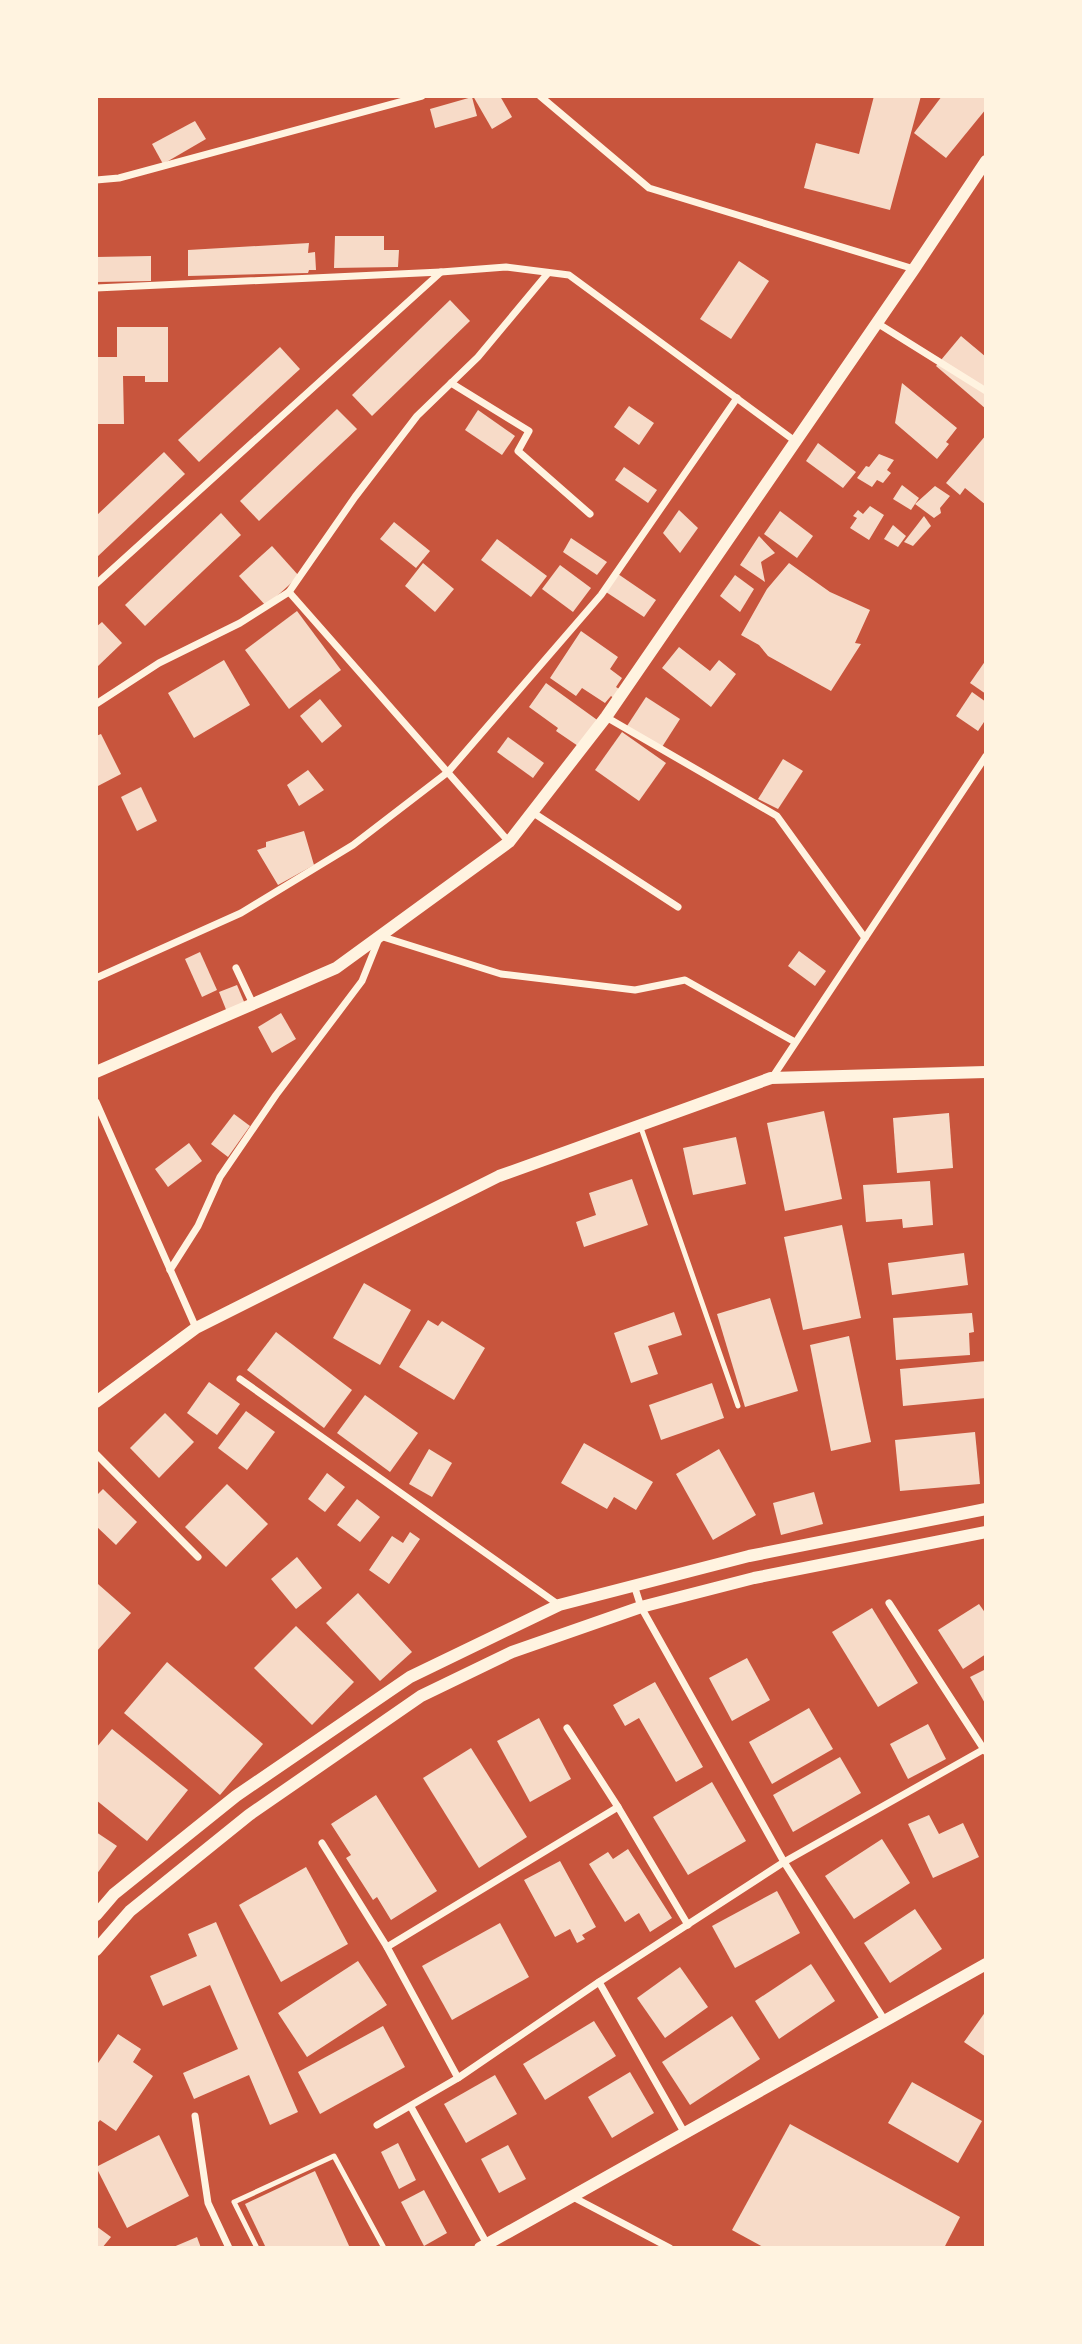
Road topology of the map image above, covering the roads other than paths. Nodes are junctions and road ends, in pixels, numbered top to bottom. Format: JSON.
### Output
{"nodes":[{"id":1,"x":422,"y":96,"type":"edge"},
{"id":2,"x":540,"y":96,"type":"edge"},
{"id":3,"x":986,"y":161,"type":"edge"},
{"id":4,"x":96,"y":180,"type":"edge"},
{"id":5,"x":914,"y":269,"type":"junction"},
{"id":6,"x":441,"y":272,"type":"junction"},
{"id":7,"x":548,"y":273,"type":"junction"},
{"id":8,"x":96,"y":288,"type":"edge"},
{"id":9,"x":877,"y":323,"type":"junction"},
{"id":10,"x":451,"y":383,"type":"junction"},
{"id":11,"x":986,"y":391,"type":"edge"},
{"id":12,"x":737,"y":398,"type":"junction"},
{"id":13,"x":795,"y":441,"type":"junction"},
{"id":14,"x":590,"y":514,"type":"dead end"},
{"id":15,"x":96,"y":584,"type":"edge"},
{"id":16,"x":289,"y":592,"type":"junction"},
{"id":17,"x":96,"y":704,"type":"edge"},
{"id":18,"x":606,"y":717,"type":"junction"},
{"id":19,"x":986,"y":756,"type":"edge"},
{"id":20,"x":448,"y":772,"type":"junction"},
{"id":21,"x":533,"y":812,"type":"junction"},
{"id":22,"x":509,"y":842,"type":"junction"},
{"id":23,"x":678,"y":907,"type":"dead end"},
{"id":24,"x":380,"y":936,"type":"junction"},
{"id":25,"x":865,"y":938,"type":"junction"},
{"id":26,"x":236,"y":968,"type":"dead end"},
{"id":27,"x":96,"y":978,"type":"edge"},
{"id":28,"x":253,"y":1004,"type":"junction"},
{"id":29,"x":796,"y":1042,"type":"junction"},
{"id":30,"x":96,"y":1072,"type":"edge"},
{"id":31,"x":986,"y":1072,"type":"edge"},
{"id":32,"x":771,"y":1079,"type":"junction"},
{"id":33,"x":96,"y":1102,"type":"edge"},
{"id":34,"x":640,"y":1125,"type":"junction"},
{"id":35,"x":170,"y":1270,"type":"junction"},
{"id":36,"x":196,"y":1328,"type":"junction"},
{"id":37,"x":240,"y":1379,"type":"dead end"},
{"id":38,"x":96,"y":1402,"type":"edge"},
{"id":39,"x":738,"y":1406,"type":"dead end"},
{"id":40,"x":96,"y":1454,"type":"edge"},
{"id":41,"x":986,"y":1509,"type":"edge"},
{"id":42,"x":986,"y":1532,"type":"edge"},
{"id":43,"x":198,"y":1557,"type":"dead end"},
{"id":44,"x":634,"y":1585,"type":"junction"},
{"id":45,"x":889,"y":1603,"type":"dead end"},
{"id":46,"x":559,"y":1605,"type":"junction"},
{"id":47,"x":641,"y":1606,"type":"junction"},
{"id":48,"x":567,"y":1728,"type":"dead end"},
{"id":49,"x":985,"y":1750,"type":"edge"},
{"id":50,"x":302,"y":1751,"type":"junction"},
{"id":51,"x":315,"y":1770,"type":"junction"},
{"id":52,"x":618,"y":1807,"type":"junction"},
{"id":53,"x":322,"y":1843,"type":"dead end"},
{"id":54,"x":784,"y":1862,"type":"junction"},
{"id":55,"x":96,"y":1915,"type":"edge"},
{"id":56,"x":688,"y":1925,"type":"junction"},
{"id":57,"x":387,"y":1947,"type":"junction"},
{"id":58,"x":96,"y":1950,"type":"edge"},
{"id":59,"x":986,"y":1964,"type":"edge"},
{"id":60,"x":598,"y":1982,"type":"junction"},
{"id":61,"x":885,"y":2021,"type":"junction"},
{"id":62,"x":458,"y":2078,"type":"junction"},
{"id":63,"x":411,"y":2107,"type":"junction"},
{"id":64,"x":195,"y":2116,"type":"dead end"},
{"id":65,"x":377,"y":2125,"type":"dead end"},
{"id":66,"x":684,"y":2132,"type":"junction"},
{"id":67,"x":570,"y":2196,"type":"junction"},
{"id":68,"x":487,"y":2246,"type":"edge"},
{"id":69,"x":229,"y":2248,"type":"edge"},
{"id":70,"x":257,"y":2248,"type":"edge"},
{"id":71,"x":384,"y":2248,"type":"edge"},
{"id":72,"x":670,"y":2248,"type":"edge"}],
"edges":[{"from":1,"to":4,"type":"street"},
{"from":2,"to":5,"type":"street"},
{"from":3,"to":5,"type":"street"},
{"from":5,"to":9,"type":"street"},
{"from":6,"to":7,"type":"street"},
{"from":6,"to":8,"type":"street"},
{"from":6,"to":15,"type":"street"},
{"from":7,"to":10,"type":"street"},
{"from":7,"to":12,"type":"street"},
{"from":9,"to":11,"type":"street"},
{"from":9,"to":13,"type":"street"},
{"from":10,"to":14,"type":"street"},
{"from":10,"to":16,"type":"street"},
{"from":12,"to":13,"type":"street"},
{"from":12,"to":20,"type":"street"},
{"from":13,"to":18,"type":"street"},
{"from":16,"to":17,"type":"street"},
{"from":16,"to":20,"type":"street"},
{"from":18,"to":21,"type":"street"},
{"from":18,"to":25,"type":"street"},
{"from":19,"to":25,"type":"street"},
{"from":20,"to":22,"type":"street"},
{"from":20,"to":27,"type":"street"},
{"from":21,"to":22,"type":"street"},
{"from":21,"to":23,"type":"street"},
{"from":22,"to":24,"type":"street"},
{"from":24,"to":28,"type":"street"},
{"from":24,"to":29,"type":"street"},
{"from":24,"to":35,"type":"street"},
{"from":25,"to":29,"type":"street"},
{"from":26,"to":28,"type":"street"},
{"from":28,"to":30,"type":"street"},
{"from":29,"to":32,"type":"street"},
{"from":31,"to":32,"type":"street"},
{"from":32,"to":34,"type":"street"},
{"from":33,"to":35,"type":"street"},
{"from":34,"to":36,"type":"street"},
{"from":34,"to":39,"type":"lane"},
{"from":35,"to":36,"type":"street"},
{"from":36,"to":38,"type":"street"},
{"from":37,"to":46,"type":"street"},
{"from":40,"to":43,"type":"street"},
{"from":41,"to":44,"type":"street"},
{"from":42,"to":47,"type":"street"},
{"from":44,"to":46,"type":"street"},
{"from":44,"to":47,"type":"street"},
{"from":45,"to":49,"type":"street"},
{"from":46,"to":50,"type":"street"},
{"from":47,"to":51,"type":"street"},
{"from":47,"to":54,"type":"street"},
{"from":48,"to":52,"type":"street"},
{"from":49,"to":54,"type":"street"},
{"from":50,"to":51,"type":"street"},
{"from":50,"to":55,"type":"street"},
{"from":51,"to":58,"type":"street"},
{"from":52,"to":56,"type":"street"},
{"from":52,"to":57,"type":"street"},
{"from":53,"to":57,"type":"street"},
{"from":54,"to":56,"type":"street"},
{"from":54,"to":61,"type":"street"},
{"from":56,"to":60,"type":"street"},
{"from":57,"to":62,"type":"street"},
{"from":59,"to":61,"type":"street"},
{"from":60,"to":62,"type":"street"},
{"from":60,"to":66,"type":"street"},
{"from":61,"to":66,"type":"street"},
{"from":62,"to":63,"type":"street"},
{"from":63,"to":65,"type":"street"},
{"from":63,"to":68,"type":"street"},
{"from":64,"to":69,"type":"street"},
{"from":66,"to":67,"type":"street"},
{"from":67,"to":68,"type":"street"},
{"from":67,"to":72,"type":"street"},
{"from":70,"to":71,"type":"lane"}]}
